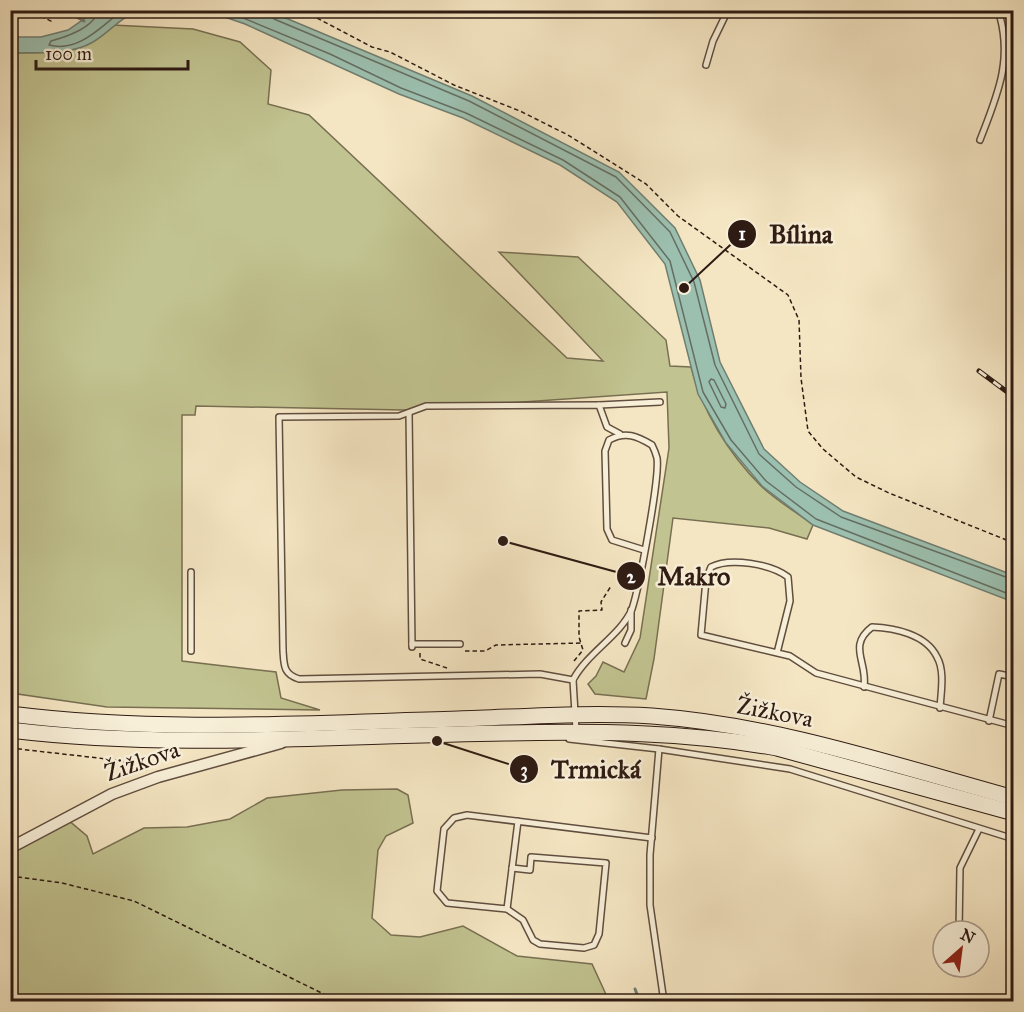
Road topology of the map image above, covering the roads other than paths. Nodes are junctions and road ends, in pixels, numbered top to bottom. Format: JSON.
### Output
{"nodes":[{"id":1,"x":728,"y":10,"type":"edge"},
{"id":2,"x":998,"y":10,"type":"edge"},
{"id":3,"x":706,"y":65,"type":"dead end"},
{"id":4,"x":980,"y":140,"type":"dead end"},
{"id":5,"x":660,"y":402,"type":"dead end"},
{"id":6,"x":599,"y":405,"type":"junction"},
{"id":7,"x":409,"y":413,"type":"junction"},
{"id":8,"x":620,"y":434,"type":"junction"},
{"id":9,"x":644,"y":550,"type":"junction"},
{"id":10,"x":191,"y":572,"type":"dead end"},
{"id":11,"x":631,"y":609,"type":"junction"},
{"id":12,"x":625,"y":643,"type":"dead end"},
{"id":13,"x":460,"y":644,"type":"dead end"},
{"id":14,"x":190,"y":651,"type":"dead end"},
{"id":15,"x":777,"y":653,"type":"junction"},
{"id":16,"x":1014,"y":677,"type":"edge"},
{"id":17,"x":573,"y":680,"type":"junction"},
{"id":18,"x":864,"y":687,"type":"junction"},
{"id":19,"x":940,"y":708,"type":"junction"},
{"id":20,"x":10,"y":714,"type":"edge"},
{"id":21,"x":575,"y":714,"type":"junction"},
{"id":22,"x":989,"y":721,"type":"junction"},
{"id":23,"x":1014,"y":726,"type":"edge"},
{"id":24,"x":10,"y":730,"type":"edge"},
{"id":25,"x":520,"y":732,"type":"junction"},
{"id":26,"x":576,"y":732,"type":"junction"},
{"id":27,"x":296,"y":738,"type":"junction"},
{"id":28,"x":659,"y":749,"type":"junction"},
{"id":29,"x":1014,"y":798,"type":"edge"},
{"id":30,"x":1014,"y":813,"type":"edge"},
{"id":31,"x":518,"y":821,"type":"junction"},
{"id":32,"x":979,"y":829,"type":"junction"},
{"id":33,"x":652,"y":838,"type":"junction"},
{"id":34,"x":1014,"y":839,"type":"edge"},
{"id":35,"x":10,"y":848,"type":"edge"},
{"id":36,"x":512,"y":868,"type":"junction"},
{"id":37,"x":507,"y":909,"type":"junction"},
{"id":38,"x":958,"y":919,"type":"edge"},
{"id":39,"x":664,"y":1002,"type":"edge"}],
"edges":[{"from":1,"to":3,"type":"lane"},
{"from":2,"to":4,"type":"lane"},
{"from":5,"to":6,"type":"lane"},
{"from":6,"to":7,"type":"lane"},
{"from":6,"to":8,"type":"lane"},
{"from":7,"to":13,"type":"lane"},
{"from":7,"to":17,"type":"lane"},
{"from":8,"to":9,"type":"lane"},
{"from":8,"to":9,"type":"lane"},
{"from":9,"to":11,"type":"lane"},
{"from":10,"to":14,"type":"lane"},
{"from":11,"to":12,"type":"lane"},
{"from":11,"to":17,"type":"lane"},
{"from":15,"to":15,"type":"lane"},
{"from":15,"to":18,"type":"lane"},
{"from":16,"to":22,"type":"lane"},
{"from":17,"to":21,"type":"lane"},
{"from":18,"to":19,"type":"lane"},
{"from":18,"to":19,"type":"lane"},
{"from":19,"to":22,"type":"lane"},
{"from":20,"to":21,"type":"main road","name":"Žižkova"},
{"from":21,"to":26,"type":"lane"},
{"from":21,"to":29,"type":"main road","name":"Žižkova"},
{"from":22,"to":23,"type":"lane"},
{"from":24,"to":27,"type":"main road","name":"Žižkova"},
{"from":25,"to":26,"type":"main road","name":"Žižkova"},
{"from":25,"to":27,"type":"main road","name":"Žižkova"},
{"from":25,"to":28,"type":"lane","name":"Žižkova"},
{"from":26,"to":30,"type":"main road","name":"Žižkova"},
{"from":27,"to":35,"type":"street","name":"Žižkova"},
{"from":28,"to":32,"type":"lane","name":"Žižkova"},
{"from":28,"to":33,"type":"lane"},
{"from":31,"to":33,"type":"lane"},
{"from":31,"to":36,"type":"lane"},
{"from":31,"to":37,"type":"lane"},
{"from":32,"to":34,"type":"lane","name":"Žižkova"},
{"from":32,"to":38,"type":"lane"},
{"from":33,"to":39,"type":"lane"},
{"from":36,"to":37,"type":"lane"},
{"from":36,"to":37,"type":"lane"}]}
